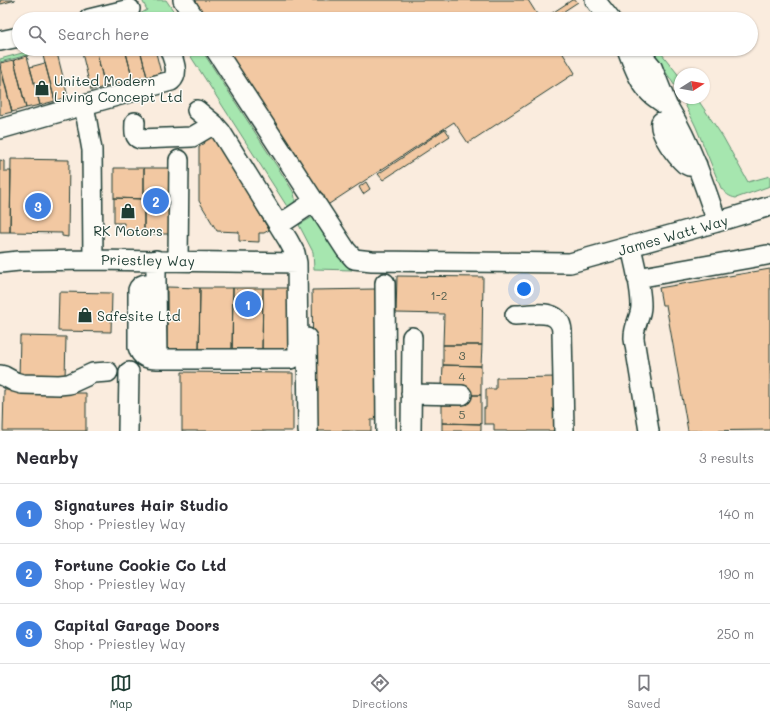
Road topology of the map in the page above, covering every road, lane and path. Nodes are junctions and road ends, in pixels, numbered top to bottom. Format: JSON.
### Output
{"nodes":[{"id":1,"x":183,"y":0,"type":"edge"},
{"id":2,"x":596,"y":0,"type":"edge"},
{"id":3,"x":130,"y":9,"type":"dead end"},
{"id":4,"x":117,"y":12,"type":"edge"},
{"id":5,"x":191,"y":12,"type":"edge"},
{"id":6,"x":605,"y":12,"type":"edge"},
{"id":7,"x":12,"y":38,"type":"edge"},
{"id":8,"x":0,"y":41,"type":"edge"},
{"id":9,"x":172,"y":56,"type":"edge"},
{"id":10,"x":220,"y":56,"type":"edge"},
{"id":11,"x":630,"y":56,"type":"edge"},
{"id":12,"x":643,"y":56,"type":"edge"},
{"id":13,"x":84,"y":105,"type":"junction"},
{"id":14,"x":197,"y":110,"type":"dead end"},
{"id":15,"x":672,"y":115,"type":"junction"},
{"id":16,"x":135,"y":122,"type":"dead end"},
{"id":17,"x":214,"y":124,"type":"junction"},
{"id":18,"x":0,"y":129,"type":"edge"},
{"id":19,"x":179,"y":160,"type":"dead end"},
{"id":20,"x":315,"y":201,"type":"junction"},
{"id":21,"x":770,"y":206,"type":"edge"},
{"id":22,"x":717,"y":222,"type":"junction"},
{"id":23,"x":279,"y":225,"type":"junction"},
{"id":24,"x":631,"y":247,"type":"junction"},
{"id":25,"x":767,"y":255,"type":"dead end"},
{"id":26,"x":93,"y":260,"type":"junction"},
{"id":27,"x":156,"y":260,"type":"junction"},
{"id":28,"x":178,"y":261,"type":"junction"},
{"id":29,"x":0,"y":263,"type":"edge"},
{"id":30,"x":297,"y":263,"type":"junction"},
{"id":31,"x":637,"y":278,"type":"junction"},
{"id":32,"x":385,"y":283,"type":"dead end"},
{"id":33,"x":307,"y":289,"type":"dead end"},
{"id":34,"x":515,"y":315,"type":"dead end"},
{"id":35,"x":412,"y":337,"type":"dead end"},
{"id":36,"x":108,"y":372,"type":"dead end"},
{"id":37,"x":129,"y":372,"type":"dead end"},
{"id":38,"x":0,"y":375,"type":"edge"},
{"id":39,"x":411,"y":394,"type":"junction"},
{"id":40,"x":462,"y":395,"type":"dead end"},
{"id":41,"x":128,"y":431,"type":"edge"},
{"id":42,"x":308,"y":431,"type":"edge"},
{"id":43,"x":386,"y":431,"type":"edge"},
{"id":44,"x":411,"y":431,"type":"edge"},
{"id":45,"x":564,"y":431,"type":"edge"},
{"id":46,"x":649,"y":431,"type":"edge"}],
"edges":[{"from":1,"to":5,"type":"street"},
{"from":2,"to":6,"type":"street"},
{"from":3,"to":4,"type":"street"},
{"from":7,"to":8,"type":"street"},
{"from":9,"to":13,"type":"street"},
{"from":10,"to":20,"type":"street"},
{"from":11,"to":15,"type":"street"},
{"from":12,"to":15,"type":"street"},
{"from":13,"to":18,"type":"street"},
{"from":13,"to":26,"type":"street"},
{"from":14,"to":17,"type":"street"},
{"from":15,"to":22,"type":"street"},
{"from":16,"to":17,"type":"street"},
{"from":17,"to":23,"type":"street"},
{"from":19,"to":28,"type":"street"},
{"from":20,"to":23,"type":"street"},
{"from":20,"to":24,"type":"street","name":"James Watt Way"},
{"from":21,"to":22,"type":"street","name":"James Watt Way"},
{"from":22,"to":24,"type":"street","name":"James Watt Way"},
{"from":23,"to":30,"type":"street"},
{"from":24,"to":31,"type":"street"},
{"from":25,"to":31,"type":"street"},
{"from":26,"to":27,"type":"street","name":"Priestley Way"},
{"from":26,"to":29,"type":"street","name":"Priestley Way"},
{"from":27,"to":28,"type":"street","name":"Priestley Way"},
{"from":27,"to":30,"type":"street"},
{"from":28,"to":30,"type":"street","name":"Priestley Way"},
{"from":31,"to":46,"type":"street"},
{"from":32,"to":43,"type":"street"},
{"from":33,"to":42,"type":"street"},
{"from":34,"to":45,"type":"street"},
{"from":35,"to":39,"type":"street"},
{"from":36,"to":38,"type":"street"},
{"from":37,"to":41,"type":"street"},
{"from":39,"to":40,"type":"street"},
{"from":39,"to":44,"type":"street"}]}
